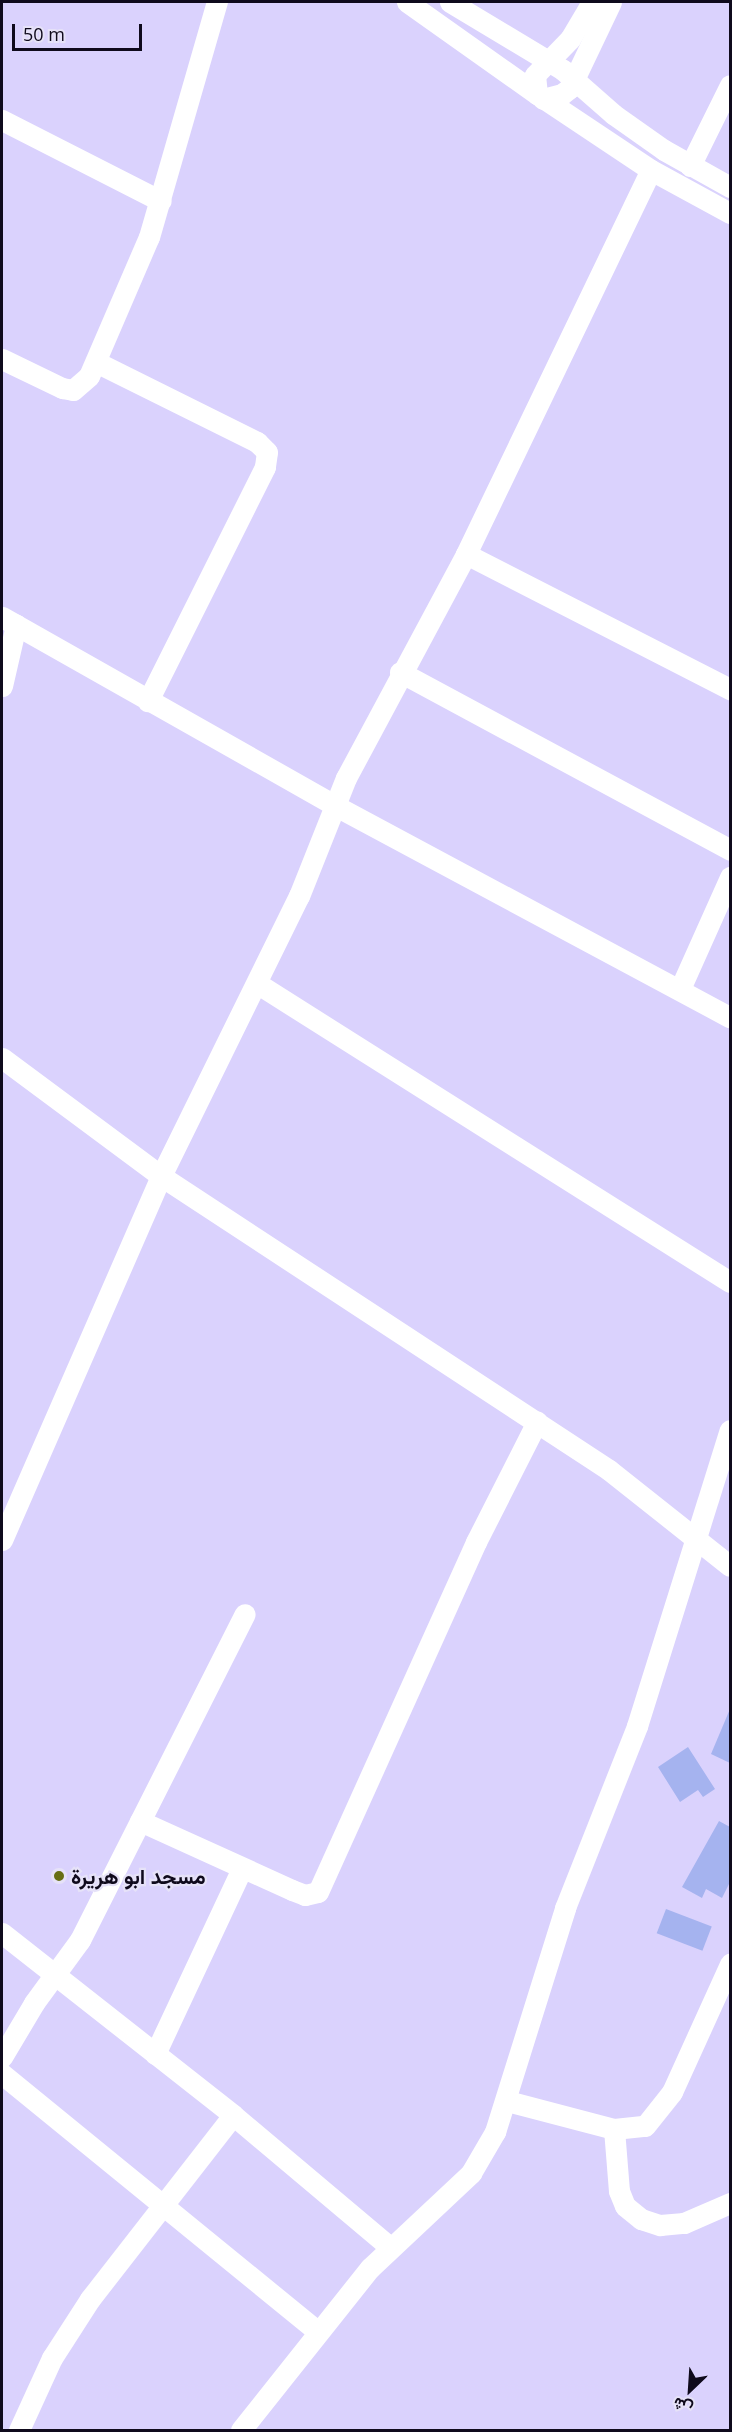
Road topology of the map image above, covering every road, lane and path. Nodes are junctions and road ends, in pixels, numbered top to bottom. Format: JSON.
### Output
{"nodes":[{"id":1,"x":217,"y":2,"type":"edge"},
{"id":2,"x":407,"y":2,"type":"edge"},
{"id":3,"x":450,"y":2,"type":"edge"},
{"id":4,"x":592,"y":2,"type":"edge"},
{"id":5,"x":611,"y":2,"type":"edge"},
{"id":6,"x":549,"y":60,"type":"junction"},
{"id":7,"x":575,"y":80,"type":"junction"},
{"id":8,"x":730,"y":85,"type":"edge"},
{"id":9,"x":540,"y":97,"type":"junction"},
{"id":10,"x":2,"y":120,"type":"edge"},
{"id":11,"x":690,"y":166,"type":"junction"},
{"id":12,"x":651,"y":170,"type":"junction"},
{"id":13,"x":730,"y":187,"type":"edge"},
{"id":14,"x":161,"y":201,"type":"junction"},
{"id":15,"x":730,"y":213,"type":"edge"},
{"id":16,"x":2,"y":359,"type":"edge"},
{"id":17,"x":96,"y":362,"type":"junction"},
{"id":18,"x":466,"y":554,"type":"junction"},
{"id":19,"x":9,"y":621,"type":"edge"},
{"id":20,"x":400,"y":672,"type":"junction"},
{"id":21,"x":2,"y":686,"type":"edge"},
{"id":22,"x":730,"y":689,"type":"edge"},
{"id":23,"x":148,"y":701,"type":"junction"},
{"id":24,"x":334,"y":805,"type":"junction"},
{"id":25,"x":730,"y":850,"type":"edge"},
{"id":26,"x":730,"y":877,"type":"edge"},
{"id":27,"x":258,"y":984,"type":"junction"},
{"id":28,"x":680,"y":989,"type":"junction"},
{"id":29,"x":730,"y":1017,"type":"edge"},
{"id":30,"x":2,"y":1058,"type":"edge"},
{"id":31,"x":161,"y":1176,"type":"junction"},
{"id":32,"x":730,"y":1282,"type":"edge"},
{"id":33,"x":537,"y":1422,"type":"junction"},
{"id":34,"x":730,"y":1430,"type":"edge"},
{"id":35,"x":695,"y":1538,"type":"junction"},
{"id":36,"x":2,"y":1540,"type":"edge"},
{"id":37,"x":730,"y":1566,"type":"edge"},
{"id":38,"x":245,"y":1614,"type":"dead end"},
{"id":39,"x":140,"y":1821,"type":"junction"},
{"id":40,"x":242,"y":1868,"type":"junction"},
{"id":41,"x":2,"y":1933,"type":"edge"},
{"id":42,"x":730,"y":1964,"type":"edge"},
{"id":43,"x":54,"y":1974,"type":"junction"},
{"id":44,"x":155,"y":2054,"type":"junction"},
{"id":45,"x":2,"y":2057,"type":"edge"},
{"id":46,"x":2,"y":2074,"type":"edge"},
{"id":47,"x":507,"y":2101,"type":"junction"},
{"id":48,"x":232,"y":2115,"type":"junction"},
{"id":49,"x":614,"y":2129,"type":"junction"},
{"id":50,"x":730,"y":2203,"type":"edge"},
{"id":51,"x":163,"y":2204,"type":"junction"},
{"id":52,"x":390,"y":2247,"type":"junction"},
{"id":53,"x":318,"y":2332,"type":"junction"},
{"id":54,"x":19,"y":2430,"type":"edge"},
{"id":55,"x":241,"y":2430,"type":"edge"}],
"edges":[{"from":1,"to":14,"type":"street"},
{"from":2,"to":9,"type":"street"},
{"from":3,"to":6,"type":"street"},
{"from":4,"to":6,"type":"street"},
{"from":5,"to":7,"type":"street"},
{"from":6,"to":7,"type":"street"},
{"from":6,"to":9,"type":"street"},
{"from":7,"to":9,"type":"street"},
{"from":7,"to":11,"type":"street"},
{"from":8,"to":11,"type":"street"},
{"from":9,"to":12,"type":"street"},
{"from":10,"to":14,"type":"street"},
{"from":11,"to":13,"type":"street"},
{"from":12,"to":15,"type":"street"},
{"from":12,"to":18,"type":"street"},
{"from":14,"to":17,"type":"street"},
{"from":16,"to":17,"type":"street"},
{"from":17,"to":23,"type":"street"},
{"from":18,"to":20,"type":"street"},
{"from":18,"to":22,"type":"street"},
{"from":19,"to":21,"type":"street"},
{"from":19,"to":23,"type":"street"},
{"from":20,"to":24,"type":"street"},
{"from":20,"to":25,"type":"street"},
{"from":23,"to":24,"type":"street"},
{"from":24,"to":27,"type":"street"},
{"from":24,"to":28,"type":"street"},
{"from":26,"to":28,"type":"street"},
{"from":27,"to":31,"type":"street"},
{"from":27,"to":32,"type":"street"},
{"from":28,"to":29,"type":"street"},
{"from":30,"to":31,"type":"street"},
{"from":31,"to":33,"type":"street"},
{"from":31,"to":36,"type":"street"},
{"from":33,"to":35,"type":"street"},
{"from":33,"to":40,"type":"street"},
{"from":34,"to":35,"type":"street"},
{"from":35,"to":37,"type":"street"},
{"from":35,"to":47,"type":"street"},
{"from":38,"to":39,"type":"street"},
{"from":39,"to":40,"type":"street"},
{"from":39,"to":43,"type":"street"},
{"from":40,"to":44,"type":"street"},
{"from":41,"to":43,"type":"street"},
{"from":42,"to":49,"type":"street"},
{"from":43,"to":44,"type":"street"},
{"from":43,"to":45,"type":"street"},
{"from":44,"to":48,"type":"street"},
{"from":46,"to":51,"type":"street"},
{"from":47,"to":49,"type":"street"},
{"from":47,"to":52,"type":"street"},
{"from":48,"to":51,"type":"street"},
{"from":48,"to":52,"type":"street"},
{"from":49,"to":50,"type":"street"},
{"from":51,"to":53,"type":"street"},
{"from":51,"to":54,"type":"street"},
{"from":52,"to":53,"type":"street"},
{"from":53,"to":55,"type":"street"}]}
